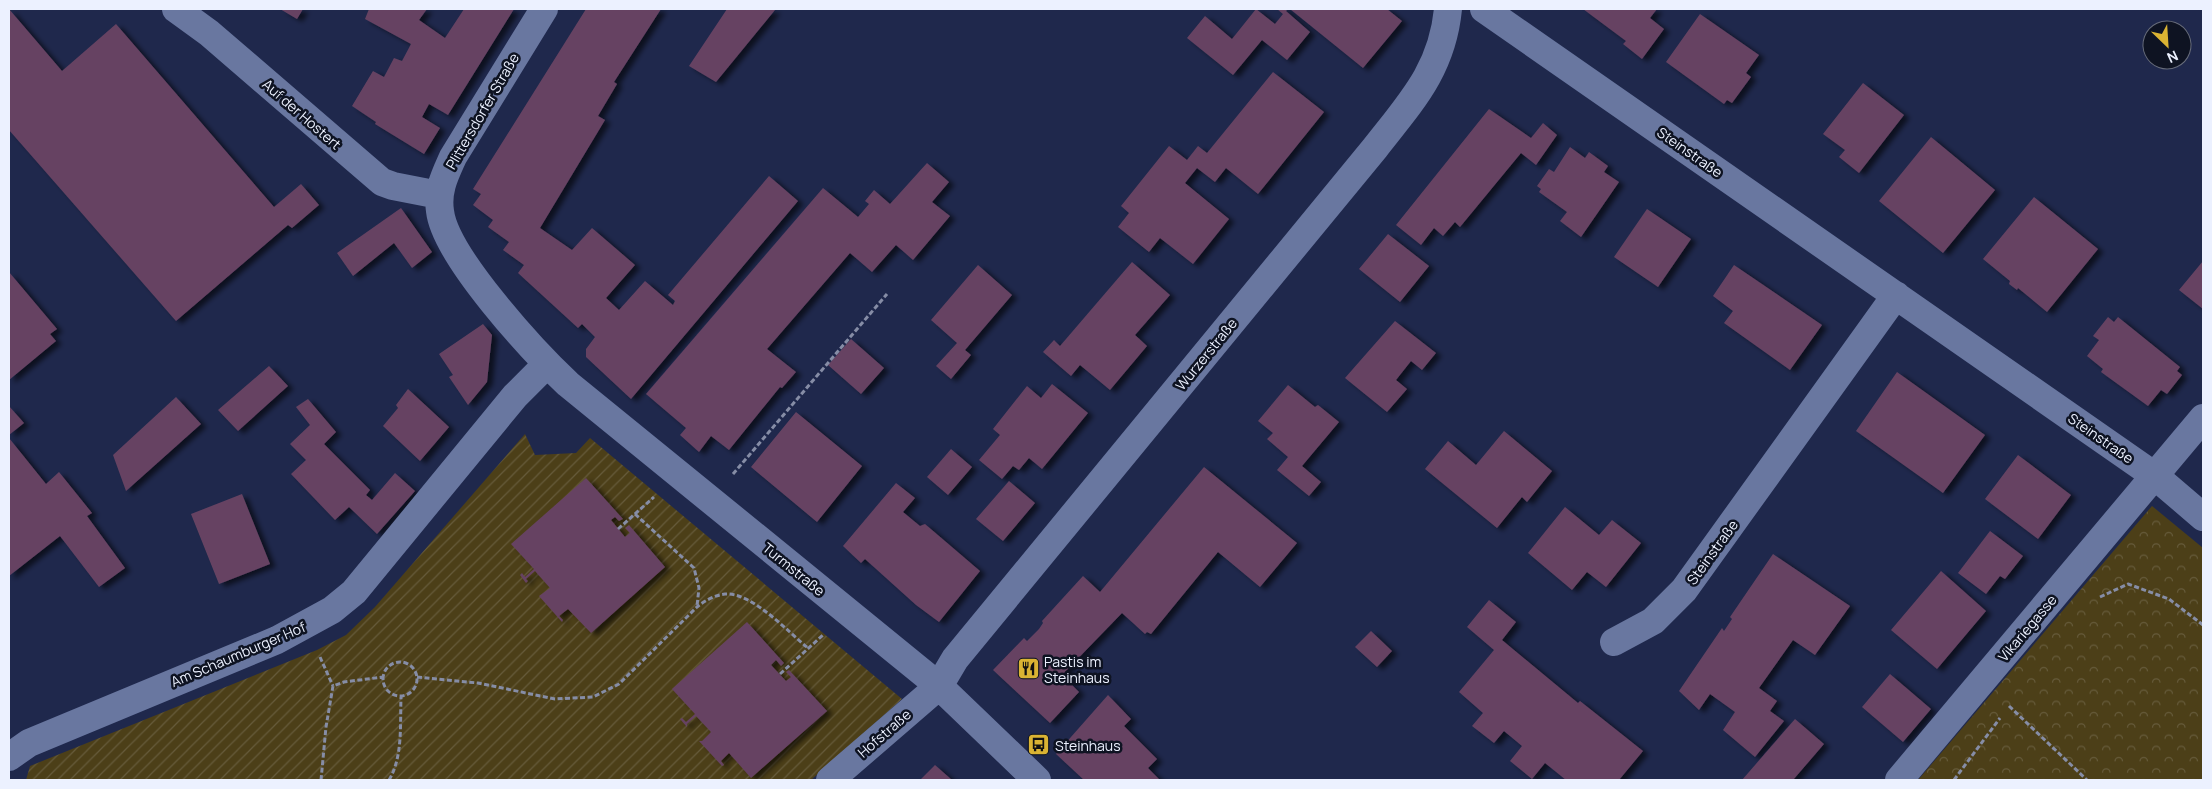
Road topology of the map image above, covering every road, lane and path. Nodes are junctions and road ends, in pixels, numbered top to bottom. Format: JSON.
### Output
{"nodes":[{"id":1,"x":176,"y":9,"type":"edge"},
{"id":2,"x":544,"y":9,"type":"edge"},
{"id":3,"x":1448,"y":9,"type":"edge"},
{"id":4,"x":1484,"y":9,"type":"edge"},
{"id":5,"x":439,"y":195,"type":"junction"},
{"id":6,"x":887,"y":294,"type":"dead end"},
{"id":7,"x":1896,"y":295,"type":"junction"},
{"id":8,"x":547,"y":364,"type":"junction"},
{"id":9,"x":2203,"y":418,"type":"edge"},
{"id":10,"x":2155,"y":476,"type":"junction"},
{"id":11,"x":657,"y":495,"type":"dead end"},
{"id":12,"x":710,"y":501,"type":"junction"},
{"id":13,"x":636,"y":514,"type":"junction"},
{"id":14,"x":2203,"y":517,"type":"edge"},
{"id":15,"x":618,"y":529,"type":"dead end"},
{"id":16,"x":2097,"y":598,"type":"dead end"},
{"id":17,"x":696,"y":607,"type":"junction"},
{"id":18,"x":2203,"y":625,"type":"edge"},
{"id":19,"x":824,"y":634,"type":"dead end"},
{"id":20,"x":1614,"y":642,"type":"dead end"},
{"id":21,"x":808,"y":648,"type":"junction"},
{"id":22,"x":317,"y":650,"type":"dead end"},
{"id":23,"x":780,"y":674,"type":"dead end"},
{"id":24,"x":383,"y":677,"type":"junction"},
{"id":25,"x":418,"y":677,"type":"junction"},
{"id":26,"x":334,"y":686,"type":"junction"},
{"id":27,"x":938,"y":686,"type":"junction"},
{"id":28,"x":401,"y":697,"type":"junction"},
{"id":29,"x":2015,"y":698,"type":"dead end"},
{"id":30,"x":2009,"y":706,"type":"junction"},
{"id":31,"x":9,"y":757,"type":"edge"},
{"id":32,"x":321,"y":780,"type":"edge"},
{"id":33,"x":389,"y":780,"type":"edge"},
{"id":34,"x":830,"y":780,"type":"edge"},
{"id":35,"x":1037,"y":780,"type":"edge"},
{"id":36,"x":1899,"y":780,"type":"edge"},
{"id":37,"x":1954,"y":780,"type":"edge"},
{"id":38,"x":2087,"y":780,"type":"edge"}],
"edges":[{"from":1,"to":5,"type":"street","name":"Auf der Hostert"},
{"from":2,"to":5,"type":"street","name":"Plittersdorfer Straße"},
{"from":3,"to":27,"type":"street","name":"Wurzerstraße"},
{"from":4,"to":7,"type":"street","name":"Steinstraße"},
{"from":5,"to":8,"type":"street","name":"Plittersdorfer Straße"},
{"from":6,"to":12,"type":"path"},
{"from":7,"to":10,"type":"street","name":"Steinstraße"},
{"from":7,"to":20,"type":"street","name":"Steinstraße"},
{"from":8,"to":12,"type":"street","name":"Turmstraße"},
{"from":8,"to":31,"type":"street","name":"Am Schaumburger Hof"},
{"from":9,"to":10,"type":"street","name":"Vikariegasse"},
{"from":10,"to":14,"type":"street","name":"Steinstraße"},
{"from":10,"to":36,"type":"street","name":"Vikariegasse"},
{"from":11,"to":13,"type":"path"},
{"from":12,"to":27,"type":"street","name":"Turmstraße"},
{"from":13,"to":15,"type":"path"},
{"from":13,"to":17,"type":"path"},
{"from":16,"to":18,"type":"path"},
{"from":17,"to":21,"type":"path"},
{"from":17,"to":25,"type":"path"},
{"from":19,"to":21,"type":"path"},
{"from":21,"to":23,"type":"path"},
{"from":22,"to":26,"type":"path"},
{"from":24,"to":25,"type":"path"},
{"from":24,"to":26,"type":"path"},
{"from":24,"to":28,"type":"path"},
{"from":25,"to":28,"type":"path"},
{"from":26,"to":32,"type":"path"},
{"from":27,"to":34,"type":"street","name":"Hofstraße"},
{"from":27,"to":35,"type":"street","name":"Turmstraße"},
{"from":28,"to":33,"type":"path"},
{"from":29,"to":30,"type":"path"},
{"from":30,"to":37,"type":"path"},
{"from":30,"to":38,"type":"path"}]}
